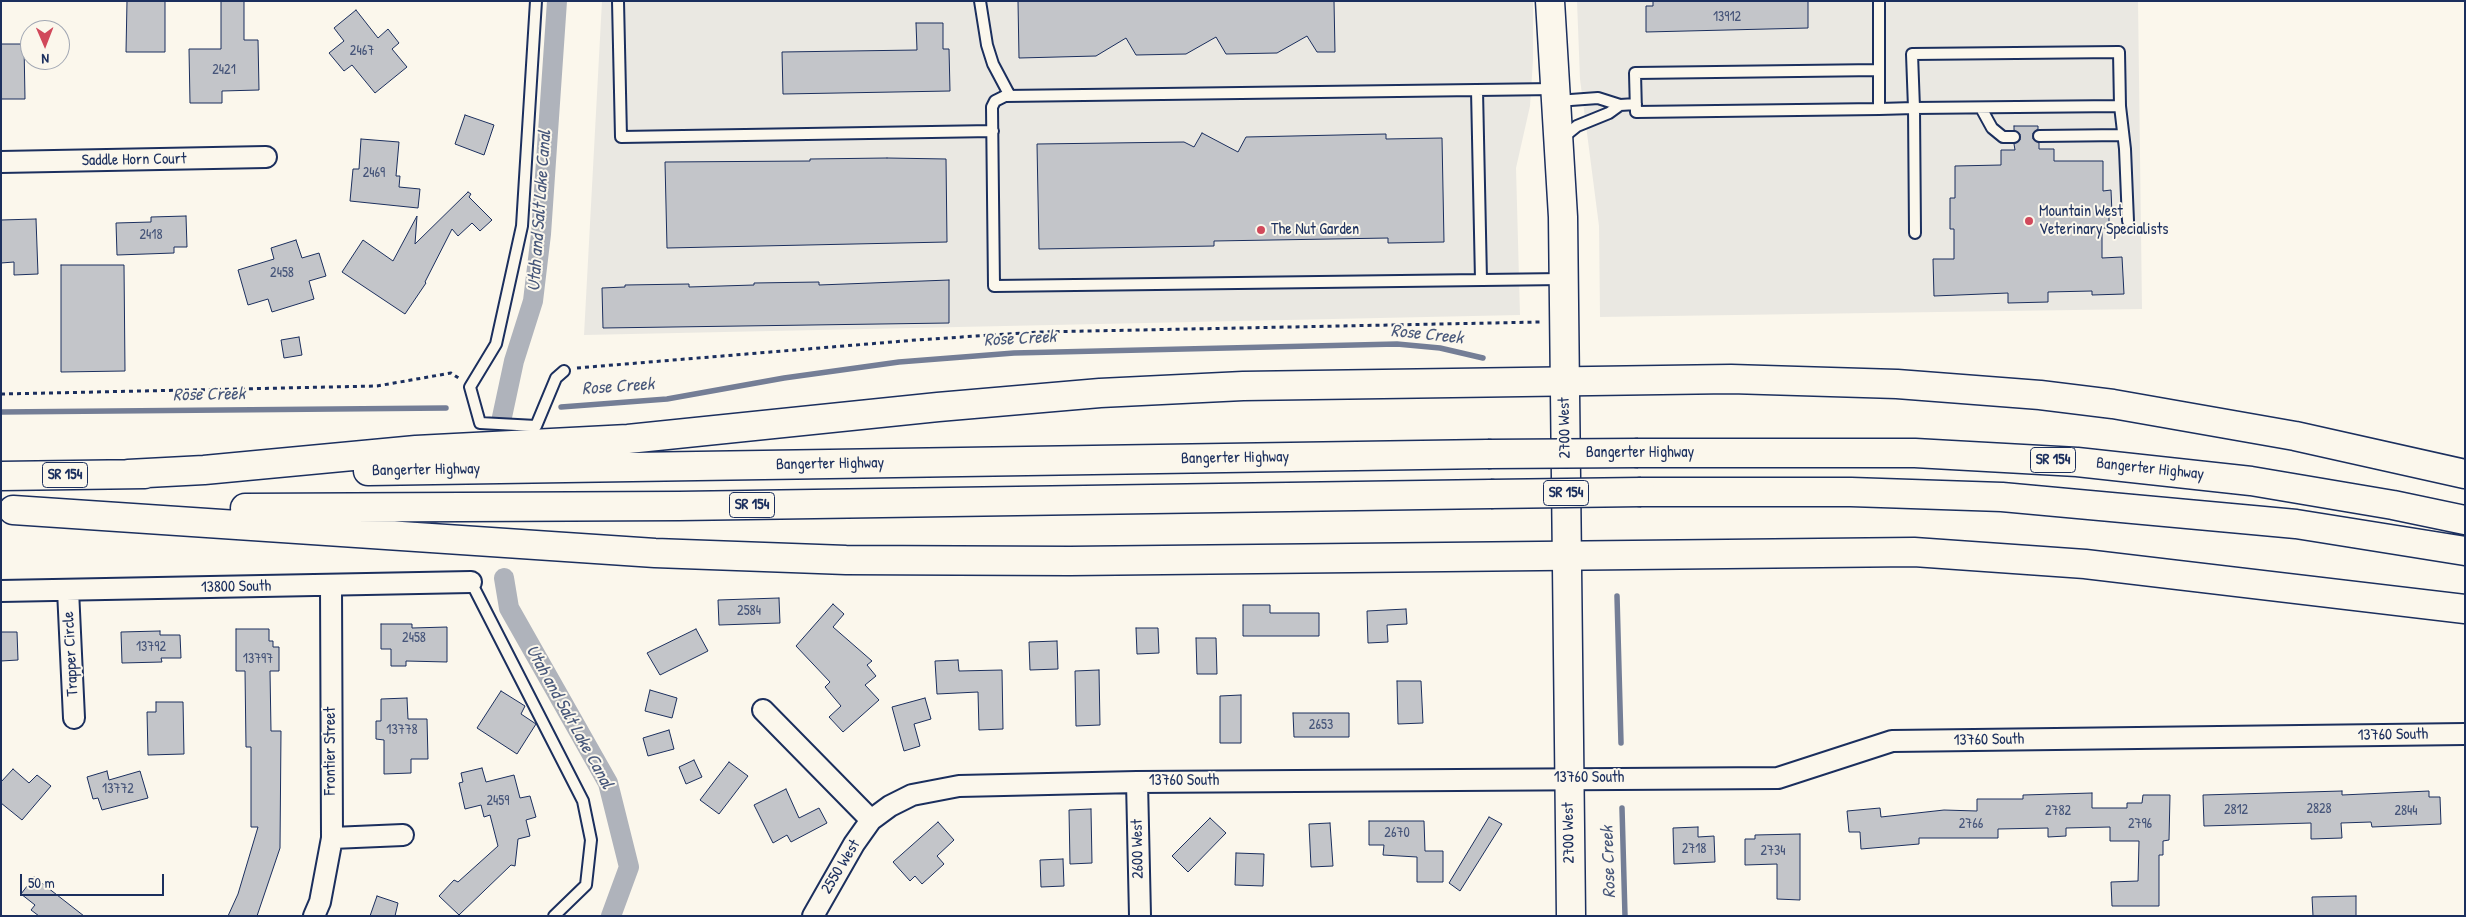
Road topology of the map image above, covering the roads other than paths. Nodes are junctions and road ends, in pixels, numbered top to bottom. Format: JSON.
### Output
{"nodes":[{"id":1,"x":536,"y":1,"type":"edge"},
{"id":2,"x":618,"y":1,"type":"edge"},
{"id":3,"x":980,"y":1,"type":"edge"},
{"id":4,"x":1550,"y":1,"type":"edge"},
{"id":5,"x":1879,"y":1,"type":"edge"},
{"id":6,"x":1879,"y":70,"type":"junction"},
{"id":7,"x":1477,"y":90,"type":"junction"},
{"id":8,"x":1556,"y":95,"type":"junction"},
{"id":9,"x":1010,"y":96,"type":"junction"},
{"id":10,"x":1636,"y":104,"type":"junction"},
{"id":11,"x":1620,"y":105,"type":"junction"},
{"id":12,"x":2120,"y":106,"type":"junction"},
{"id":13,"x":1914,"y":108,"type":"junction"},
{"id":14,"x":1981,"y":108,"type":"junction"},
{"id":15,"x":1879,"y":109,"type":"junction"},
{"id":16,"x":992,"y":132,"type":"junction"},
{"id":17,"x":2123,"y":135,"type":"junction"},
{"id":18,"x":2014,"y":136,"type":"dead end"},
{"id":19,"x":2039,"y":136,"type":"dead end"},
{"id":20,"x":1559,"y":141,"type":"junction"},
{"id":21,"x":266,"y":158,"type":"dead end"},
{"id":22,"x":1,"y":162,"type":"edge"},
{"id":23,"x":2128,"y":221,"type":"dead end"},
{"id":24,"x":1916,"y":233,"type":"dead end"},
{"id":25,"x":1564,"y":279,"type":"junction"},
{"id":26,"x":1481,"y":280,"type":"junction"},
{"id":27,"x":564,"y":370,"type":"road end"},
{"id":28,"x":1565,"y":382,"type":"junction"},
{"id":29,"x":128,"y":474,"type":"junction"},
{"id":30,"x":2465,"y":474,"type":"edge"},
{"id":31,"x":1,"y":476,"type":"edge"},
{"id":32,"x":7,"y":510,"type":"edge"},
{"id":33,"x":2465,"y":520,"type":"edge"},
{"id":34,"x":2465,"y":551,"type":"edge"},
{"id":35,"x":1566,"y":555,"type":"junction"},
{"id":36,"x":471,"y":582,"type":"joint"},
{"id":37,"x":331,"y":585,"type":"junction"},
{"id":38,"x":68,"y":590,"type":"junction"},
{"id":39,"x":1,"y":591,"type":"edge"},
{"id":40,"x":2465,"y":609,"type":"edge"},
{"id":41,"x":763,"y":710,"type":"dead end"},
{"id":42,"x":74,"y":718,"type":"dead end"},
{"id":43,"x":2465,"y":734,"type":"edge"},
{"id":44,"x":1568,"y":778,"type":"junction"},
{"id":45,"x":1137,"y":782,"type":"junction"},
{"id":46,"x":871,"y":820,"type":"junction"},
{"id":47,"x":403,"y":835,"type":"dead end"},
{"id":48,"x":332,"y":838,"type":"junction"},
{"id":49,"x":314,"y":916,"type":"edge"},
{"id":50,"x":554,"y":916,"type":"edge"},
{"id":51,"x":813,"y":916,"type":"edge"},
{"id":52,"x":1140,"y":916,"type":"edge"},
{"id":53,"x":1571,"y":916,"type":"edge"}],
"edges":[{"from":1,"to":27,"type":"lane"},
{"from":2,"to":16,"type":"lane"},
{"from":3,"to":9,"type":"lane"},
{"from":4,"to":8,"type":"main road","name":"2700 West"},
{"from":5,"to":6,"type":"lane"},
{"from":6,"to":10,"type":"lane"},
{"from":6,"to":15,"type":"lane"},
{"from":7,"to":8,"type":"lane"},
{"from":7,"to":9,"type":"lane"},
{"from":7,"to":26,"type":"lane"},
{"from":8,"to":11,"type":"lane"},
{"from":8,"to":20,"type":"main road","name":"2700 West"},
{"from":9,"to":16,"type":"lane"},
{"from":10,"to":11,"type":"lane"},
{"from":10,"to":15,"type":"lane"},
{"from":11,"to":20,"type":"lane"},
{"from":12,"to":13,"type":"lane"},
{"from":12,"to":14,"type":"lane"},
{"from":12,"to":17,"type":"lane"},
{"from":13,"to":14,"type":"lane"},
{"from":13,"to":15,"type":"lane"},
{"from":13,"to":24,"type":"lane"},
{"from":14,"to":18,"type":"lane"},
{"from":16,"to":26,"type":"lane"},
{"from":17,"to":19,"type":"lane"},
{"from":17,"to":23,"type":"lane"},
{"from":20,"to":25,"type":"main road","name":"2700 West"},
{"from":21,"to":22,"type":"street","name":"Saddle Horn Court"},
{"from":25,"to":26,"type":"lane"},
{"from":25,"to":28,"type":"main road","name":"2700 West"},
{"from":28,"to":29,"type":"main road"},
{"from":28,"to":30,"type":"main road"},
{"from":28,"to":35,"type":"main road","name":"2700 West"},
{"from":29,"to":31,"type":"main road","name":"Bangerter Highway","number":"SR 154"},
{"from":29,"to":33,"type":"main road","name":"Bangerter Highway","number":"SR 154","bridge":true},
{"from":32,"to":34,"type":"main road","number":"SR 154","bridge":true},
{"from":32,"to":35,"type":"main road"},
{"from":35,"to":40,"type":"main road"},
{"from":35,"to":44,"type":"main road","name":"2700 West"},
{"from":36,"to":37,"type":"street","name":"13800 South"},
{"from":36,"to":50,"type":"lane"},
{"from":37,"to":38,"type":"street","name":"13800 South"},
{"from":37,"to":48,"type":"street","name":"Frontier Street"},
{"from":38,"to":39,"type":"street","name":"13800 South"},
{"from":38,"to":42,"type":"street","name":"Trapper Circle"},
{"from":41,"to":46,"type":"street"},
{"from":43,"to":44,"type":"street","name":"13760 South"},
{"from":44,"to":45,"type":"street","name":"13760 South"},
{"from":44,"to":53,"type":"main road","name":"2700 West"},
{"from":45,"to":46,"type":"street","name":"13760 South"},
{"from":45,"to":52,"type":"street","name":"2600 West"},
{"from":46,"to":51,"type":"street","name":"2550 West"},
{"from":47,"to":48,"type":"street"},
{"from":48,"to":49,"type":"street","name":"Frontier Street"}]}
